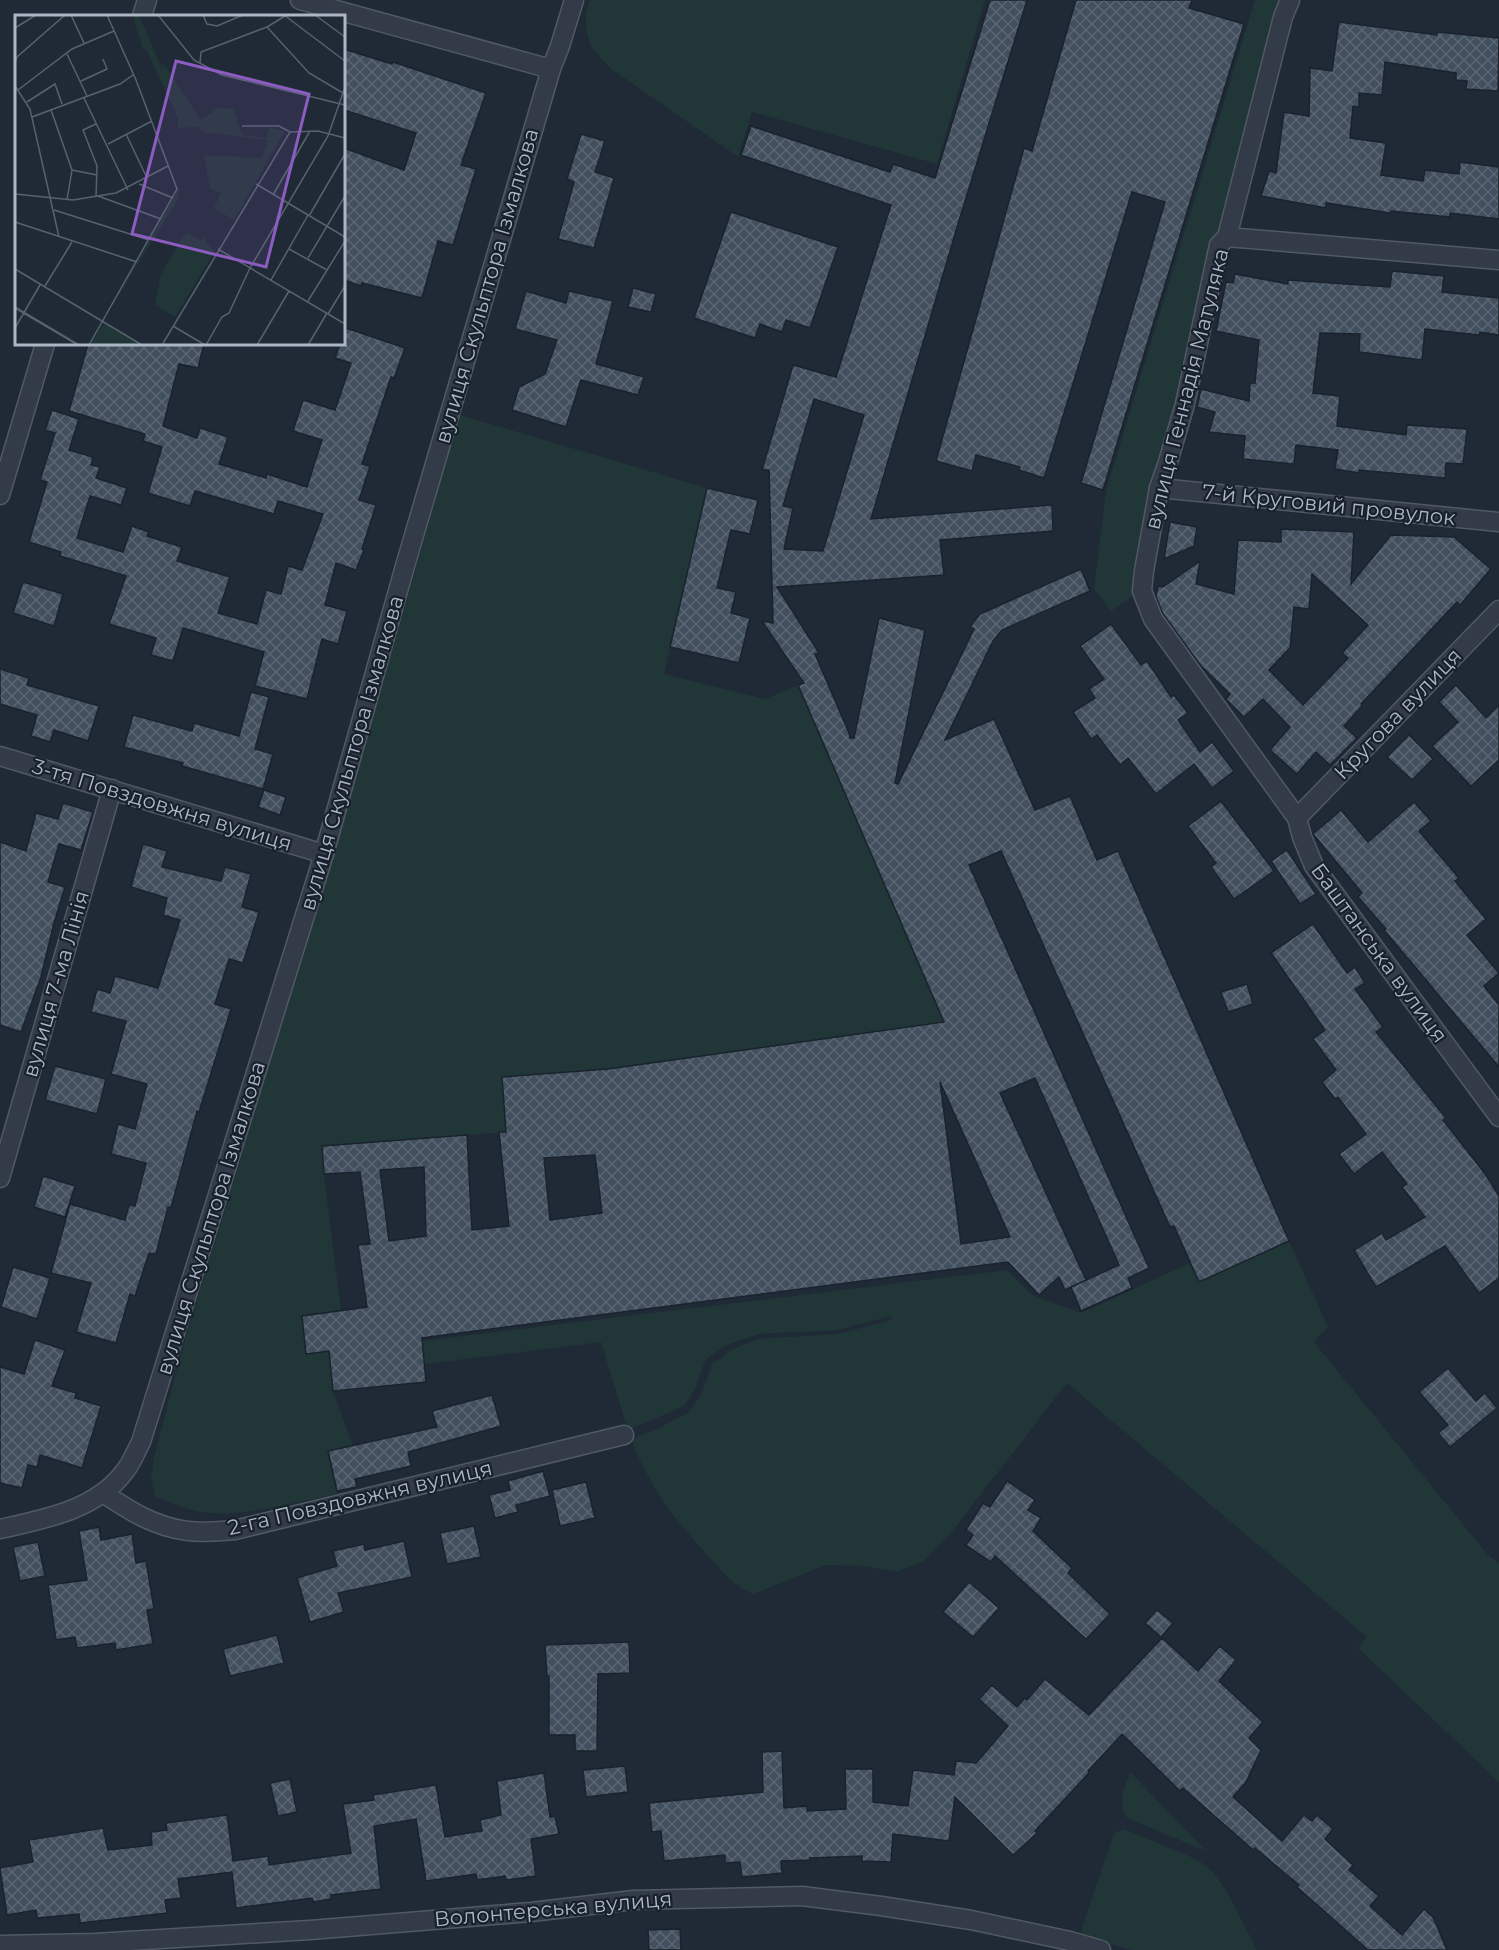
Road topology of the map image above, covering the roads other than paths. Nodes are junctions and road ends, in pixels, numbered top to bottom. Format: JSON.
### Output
{"nodes":[{"id":1,"x":147,"y":0,"type":"edge"},
{"id":2,"x":300,"y":0,"type":"edge"},
{"id":3,"x":574,"y":0,"type":"edge"},
{"id":4,"x":1290,"y":0,"type":"edge"},
{"id":5,"x":142,"y":15,"type":"edge"},
{"id":6,"x":551,"y":69,"type":"junction"},
{"id":7,"x":1227,"y":237,"type":"junction"},
{"id":8,"x":1499,"y":260,"type":"edge"},
{"id":9,"x":45,"y":345,"type":"edge"},
{"id":10,"x":1159,"y":488,"type":"junction"},
{"id":11,"x":0,"y":495,"type":"edge"},
{"id":12,"x":1499,"y":522,"type":"edge"},
{"id":13,"x":1144,"y":572,"type":"joint"},
{"id":14,"x":1496,"y":621,"type":"edge"},
{"id":15,"x":0,"y":756,"type":"edge"},
{"id":16,"x":112,"y":789,"type":"junction"},
{"id":17,"x":1297,"y":818,"type":"junction"},
{"id":18,"x":324,"y":854,"type":"junction"},
{"id":19,"x":1499,"y":1118,"type":"edge"},
{"id":20,"x":0,"y":1178,"type":"edge"},
{"id":21,"x":624,"y":1435,"type":"dead end"},
{"id":22,"x":103,"y":1494,"type":"junction"},
{"id":23,"x":0,"y":1529,"type":"edge"},
{"id":24,"x":0,"y":1945,"type":"edge"},
{"id":25,"x":1101,"y":1950,"type":"edge"}],
"edges":[{"from":1,"to":5,"type":"street"},
{"from":2,"to":6,"type":"street"},
{"from":3,"to":6,"type":"street","name":"вулиця Скульптора Ізмалкова"},
{"from":4,"to":7,"type":"street","name":"вулиця Геннадія Матуляка"},
{"from":6,"to":18,"type":"street","name":"вулиця Скульптора Ізмалкова"},
{"from":7,"to":8,"type":"street"},
{"from":7,"to":10,"type":"street","name":"вулиця Геннадія Матуляка"},
{"from":9,"to":11,"type":"street"},
{"from":10,"to":12,"type":"street","name":"7-й Круговий провулок"},
{"from":10,"to":13,"type":"street","name":"вулиця Геннадія Матуляка"},
{"from":13,"to":17,"type":"street","name":"Баштанська вулиця"},
{"from":14,"to":17,"type":"street","name":"Кругова вулиця"},
{"from":15,"to":16,"type":"street","name":"3-тя Повздовжня вулиця"},
{"from":16,"to":18,"type":"street","name":"3-тя Повздовжня вулиця"},
{"from":16,"to":20,"type":"street","name":"вулиця 7-ма Лінія"},
{"from":17,"to":19,"type":"street","name":"Баштанська вулиця"},
{"from":18,"to":22,"type":"street","name":"вулиця Скульптора Ізмалкова"},
{"from":21,"to":22,"type":"street","name":"2-га Повздовжня вулиця"},
{"from":22,"to":23,"type":"street"},
{"from":24,"to":25,"type":"street","name":"Волонтерська вулиця"}]}
